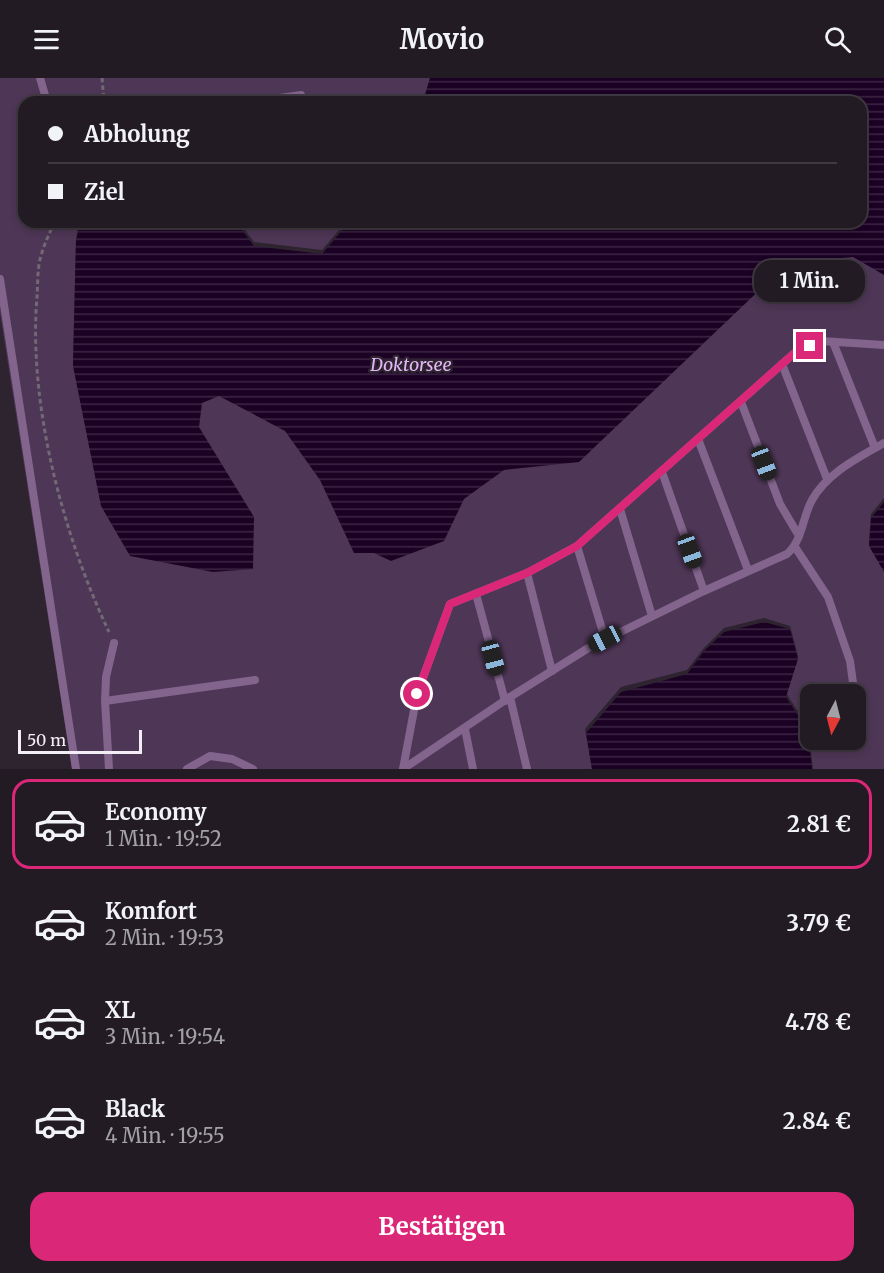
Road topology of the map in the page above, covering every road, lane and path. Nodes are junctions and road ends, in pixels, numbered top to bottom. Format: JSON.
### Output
{"nodes":[{"id":1,"x":40,"y":78,"type":"edge"},
{"id":2,"x":102,"y":78,"type":"edge"},
{"id":3,"x":45,"y":96,"type":"edge"},
{"id":4,"x":104,"y":96,"type":"edge"},
{"id":5,"x":52,"y":228,"type":"edge"},
{"id":6,"x":0,"y":279,"type":"edge"},
{"id":7,"x":833,"y":342,"type":"junction"},
{"id":8,"x":884,"y":345,"type":"edge"},
{"id":9,"x":782,"y":364,"type":"junction"},
{"id":10,"x":741,"y":402,"type":"junction"},
{"id":11,"x":698,"y":439,"type":"junction"},
{"id":12,"x":884,"y":443,"type":"edge"},
{"id":13,"x":875,"y":448,"type":"junction"},
{"id":14,"x":662,"y":472,"type":"junction"},
{"id":15,"x":826,"y":479,"type":"junction"},
{"id":16,"x":620,"y":509,"type":"junction"},
{"id":17,"x":799,"y":536,"type":"junction"},
{"id":18,"x":577,"y":546,"type":"junction"},
{"id":19,"x":795,"y":547,"type":"junction"},
{"id":20,"x":748,"y":570,"type":"junction"},
{"id":21,"x":527,"y":573,"type":"junction"},
{"id":22,"x":704,"y":591,"type":"junction"},
{"id":23,"x":476,"y":594,"type":"junction"},
{"id":24,"x":652,"y":616,"type":"junction"},
{"id":25,"x":605,"y":639,"type":"junction"},
{"id":26,"x":114,"y":643,"type":"joint"},
{"id":27,"x":552,"y":671,"type":"junction"},
{"id":28,"x":255,"y":680,"type":"dead end"},
{"id":29,"x":853,"y":684,"type":"edge"},
{"id":30,"x":507,"y":699,"type":"junction"},
{"id":31,"x":105,"y":701,"type":"junction"},
{"id":32,"x":465,"y":729,"type":"junction"},
{"id":33,"x":417,"y":759,"type":"junction"},
{"id":34,"x":76,"y":769,"type":"edge"},
{"id":35,"x":109,"y":769,"type":"edge"},
{"id":36,"x":187,"y":769,"type":"edge"},
{"id":37,"x":253,"y":769,"type":"edge"},
{"id":38,"x":420,"y":769,"type":"edge"},
{"id":39,"x":473,"y":769,"type":"edge"},
{"id":40,"x":528,"y":769,"type":"edge"}],
"edges":[{"from":1,"to":3,"type":"lane"},
{"from":2,"to":4,"type":"path"},
{"from":5,"to":26,"type":"path"},
{"from":6,"to":34,"type":"lane"},
{"from":7,"to":8,"type":"lane"},
{"from":7,"to":9,"type":"lane"},
{"from":7,"to":13,"type":"lane"},
{"from":9,"to":10,"type":"lane"},
{"from":9,"to":15,"type":"lane"},
{"from":10,"to":11,"type":"lane"},
{"from":10,"to":17,"type":"lane"},
{"from":11,"to":14,"type":"lane"},
{"from":11,"to":20,"type":"lane"},
{"from":12,"to":13,"type":"lane"},
{"from":13,"to":15,"type":"lane"},
{"from":14,"to":16,"type":"lane"},
{"from":14,"to":22,"type":"lane"},
{"from":15,"to":17,"type":"lane"},
{"from":16,"to":18,"type":"lane"},
{"from":16,"to":24,"type":"lane"},
{"from":17,"to":19,"type":"lane"},
{"from":18,"to":21,"type":"lane"},
{"from":18,"to":25,"type":"lane"},
{"from":19,"to":20,"type":"lane"},
{"from":19,"to":29,"type":"lane"},
{"from":20,"to":22,"type":"lane"},
{"from":21,"to":23,"type":"lane"},
{"from":21,"to":27,"type":"lane"},
{"from":22,"to":24,"type":"lane"},
{"from":23,"to":30,"type":"lane"},
{"from":23,"to":33,"type":"lane"},
{"from":24,"to":25,"type":"lane"},
{"from":25,"to":27,"type":"lane"},
{"from":26,"to":31,"type":"lane"},
{"from":27,"to":30,"type":"lane"},
{"from":28,"to":31,"type":"lane"},
{"from":30,"to":32,"type":"lane"},
{"from":30,"to":40,"type":"lane"},
{"from":31,"to":35,"type":"lane"},
{"from":32,"to":33,"type":"lane"},
{"from":32,"to":39,"type":"lane"},
{"from":33,"to":38,"type":"lane"},
{"from":36,"to":37,"type":"lane"}]}
